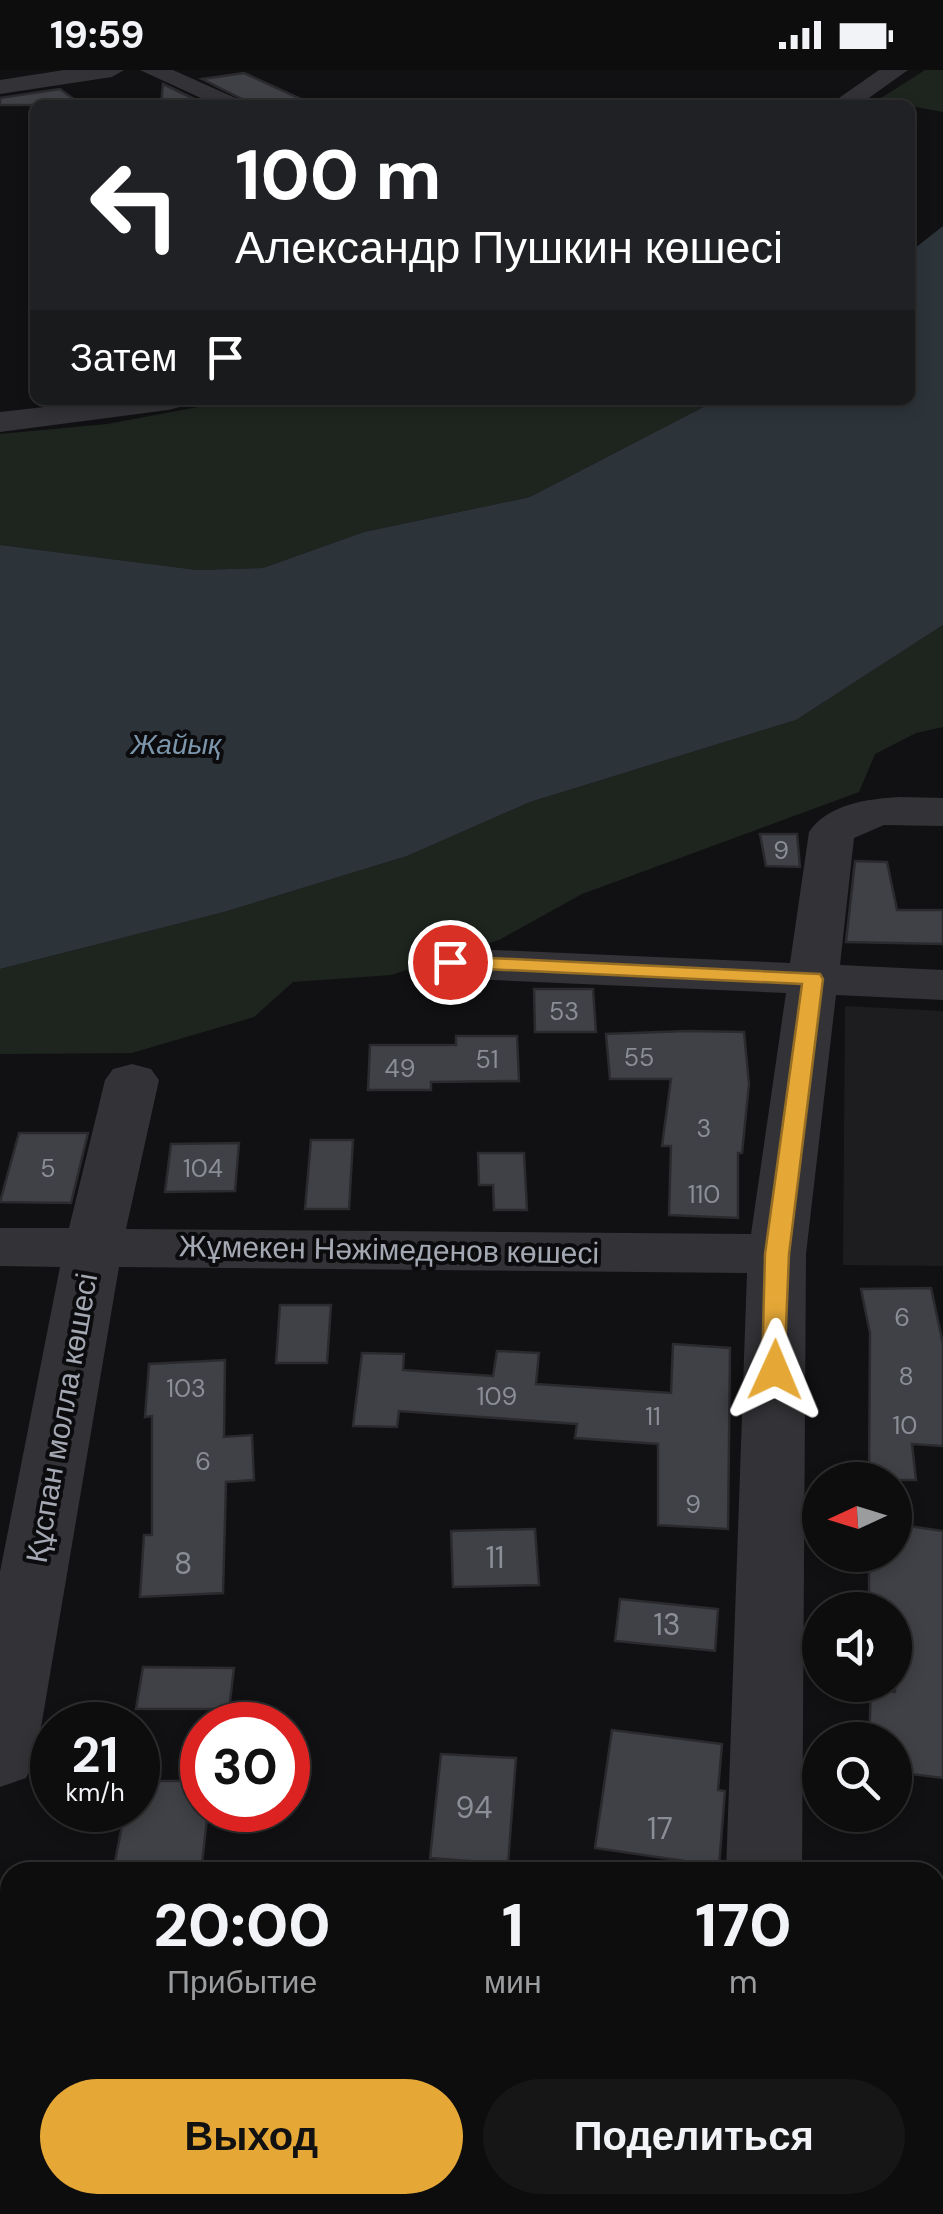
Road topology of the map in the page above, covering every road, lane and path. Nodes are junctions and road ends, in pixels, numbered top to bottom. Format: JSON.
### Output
{"nodes":[{"id":1,"x":112,"y":70,"type":"edge"},
{"id":2,"x":152,"y":70,"type":"edge"},
{"id":3,"x":896,"y":70,"type":"edge"},
{"id":4,"x":0,"y":87,"type":"edge"},
{"id":5,"x":226,"y":100,"type":"edge"},
{"id":6,"x":850,"y":100,"type":"edge"},
{"id":7,"x":54,"y":405,"type":"edge"},
{"id":8,"x":137,"y":405,"type":"edge"},
{"id":9,"x":0,"y":412,"type":"edge"},
{"id":10,"x":0,"y":422,"type":"edge"},
{"id":11,"x":943,"y":812,"type":"edge"},
{"id":12,"x":450,"y":962,"type":"dead end"},
{"id":13,"x":813,"y":979,"type":"junction"},
{"id":14,"x":943,"y":985,"type":"edge"},
{"id":15,"x":132,"y":1080,"type":"dead end"},
{"id":16,"x":0,"y":1246,"type":"edge"},
{"id":17,"x":93,"y":1248,"type":"junction"},
{"id":18,"x":777,"y":1254,"type":"junction"},
{"id":19,"x":0,"y":1758,"type":"edge"},
{"id":20,"x":764,"y":1862,"type":"edge"}],
"edges":[{"from":1,"to":4,"type":"street"},
{"from":2,"to":5,"type":"street"},
{"from":3,"to":6,"type":"street"},
{"from":7,"to":9,"type":"street"},
{"from":8,"to":10,"type":"street"},
{"from":11,"to":13,"type":"street"},
{"from":12,"to":13,"type":"street"},
{"from":13,"to":14,"type":"street"},
{"from":13,"to":18,"type":"street"},
{"from":15,"to":17,"type":"street","name":"Құспан молла көшесі"},
{"from":16,"to":17,"type":"street","name":"Жұмекен Нәжімеденов көшесі"},
{"from":17,"to":18,"type":"street","name":"Жұмекен Нәжімеденов көшесі"},
{"from":17,"to":19,"type":"street","name":"Құспан молла көшесі"},
{"from":18,"to":20,"type":"street"}]}
